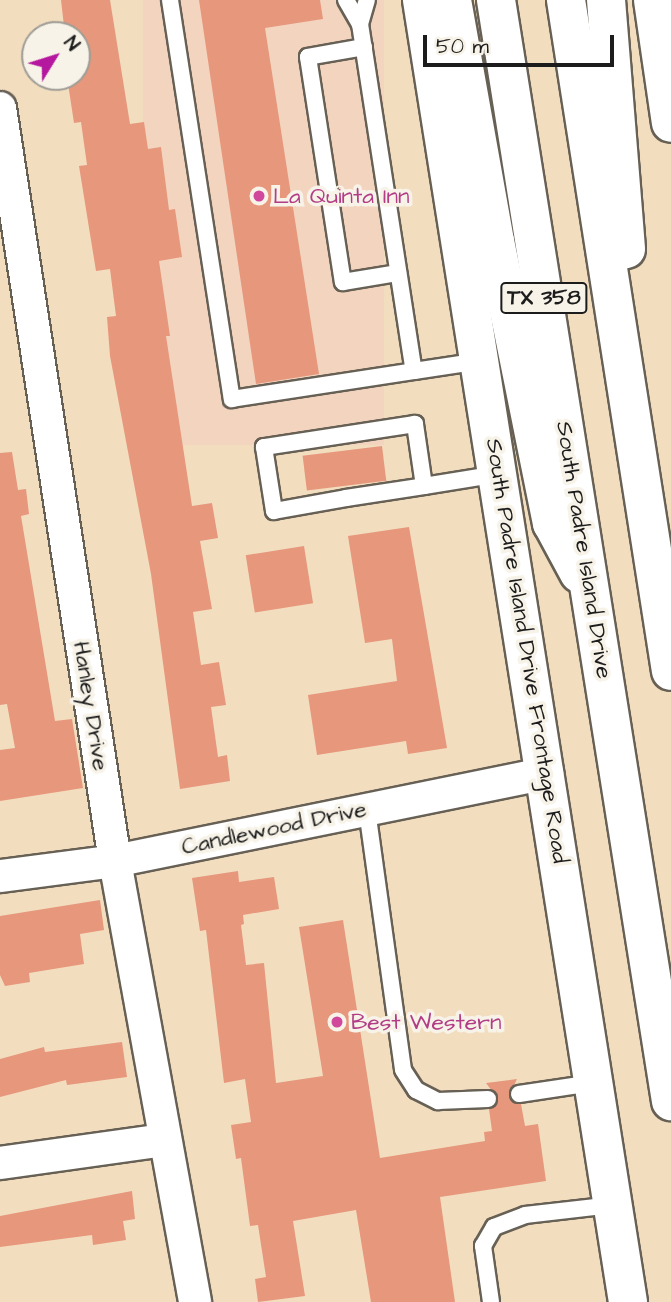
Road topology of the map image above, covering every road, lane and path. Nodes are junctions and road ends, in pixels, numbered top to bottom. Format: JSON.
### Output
{"nodes":[{"id":1,"x":170,"y":0,"type":"edge"},
{"id":2,"x":346,"y":0,"type":"edge"},
{"id":3,"x":367,"y":0,"type":"edge"},
{"id":4,"x":422,"y":0,"type":"edge"},
{"id":5,"x":452,"y":0,"type":"edge"},
{"id":6,"x":496,"y":0,"type":"edge"},
{"id":7,"x":566,"y":0,"type":"edge"},
{"id":8,"x":606,"y":0,"type":"edge"},
{"id":9,"x":660,"y":17,"type":"edge"},
{"id":10,"x":360,"y":24,"type":"junction"},
{"id":11,"x":363,"y":47,"type":"junction"},
{"id":12,"x":0,"y":108,"type":"edge"},
{"id":13,"x":671,"y":122,"type":"edge"},
{"id":14,"x":398,"y":273,"type":"junction"},
{"id":15,"x":480,"y":361,"type":"junction"},
{"id":16,"x":414,"y":371,"type":"junction"},
{"id":17,"x":633,"y":433,"type":"junction"},
{"id":18,"x":498,"y":474,"type":"junction"},
{"id":19,"x":424,"y":486,"type":"junction"},
{"id":20,"x":592,"y":596,"type":"junction"},
{"id":21,"x":671,"y":671,"type":"edge"},
{"id":22,"x":547,"y":773,"type":"junction"},
{"id":23,"x":367,"y":810,"type":"junction"},
{"id":24,"x":115,"y":861,"type":"junction"},
{"id":25,"x":0,"y":876,"type":"edge"},
{"id":26,"x":594,"y":1083,"type":"junction"},
{"id":27,"x":519,"y":1094,"type":"dead end"},
{"id":28,"x":488,"y":1099,"type":"dead end"},
{"id":29,"x":671,"y":1101,"type":"edge"},
{"id":30,"x":163,"y":1140,"type":"junction"},
{"id":31,"x":0,"y":1163,"type":"edge"},
{"id":32,"x":613,"y":1205,"type":"junction"},
{"id":33,"x":195,"y":1302,"type":"edge"},
{"id":34,"x":491,"y":1302,"type":"edge"},
{"id":35,"x":628,"y":1302,"type":"edge"}],
"edges":[{"from":1,"to":16,"type":"lane"},
{"from":2,"to":10,"type":"lane"},
{"from":3,"to":10,"type":"lane"},
{"from":4,"to":15,"type":"main road","name":"South Padre Island Drive Frontage Road"},
{"from":5,"to":20,"type":"main road"},
{"from":6,"to":20,"type":"main road","name":"South Padre Island Drive","number":"TX 358"},
{"from":7,"to":17,"type":"main road","number":"TX 358"},
{"from":8,"to":17,"type":"main road"},
{"from":9,"to":13,"type":"main road"},
{"from":10,"to":11,"type":"lane"},
{"from":11,"to":14,"type":"lane"},
{"from":11,"to":14,"type":"lane"},
{"from":12,"to":24,"type":"street","name":"Hanley Drive"},
{"from":14,"to":16,"type":"lane"},
{"from":15,"to":16,"type":"lane"},
{"from":15,"to":18,"type":"main road","name":"South Padre Island Drive Frontage Road"},
{"from":17,"to":21,"type":"main road","number":"TX 358"},
{"from":18,"to":19,"type":"lane"},
{"from":18,"to":22,"type":"main road","name":"South Padre Island Drive Frontage Road"},
{"from":19,"to":19,"type":"lane"},
{"from":20,"to":29,"type":"main road","name":"South Padre Island Drive","number":"TX 358"},
{"from":22,"to":23,"type":"street","name":"Candlewood Drive"},
{"from":22,"to":26,"type":"main road","name":"South Padre Island Drive Frontage Road"},
{"from":23,"to":24,"type":"street","name":"Candlewood Drive"},
{"from":23,"to":28,"type":"lane"},
{"from":24,"to":25,"type":"street","name":"Candlewood Drive"},
{"from":24,"to":30,"type":"street","name":"Hanley Drive"},
{"from":26,"to":27,"type":"lane"},
{"from":26,"to":32,"type":"main road","name":"South Padre Island Drive Frontage Road"},
{"from":30,"to":31,"type":"street"},
{"from":30,"to":33,"type":"street","name":"Hanley Drive"},
{"from":32,"to":34,"type":"lane"},
{"from":32,"to":35,"type":"main road","name":"South Padre Island Drive Frontage Road"}]}
